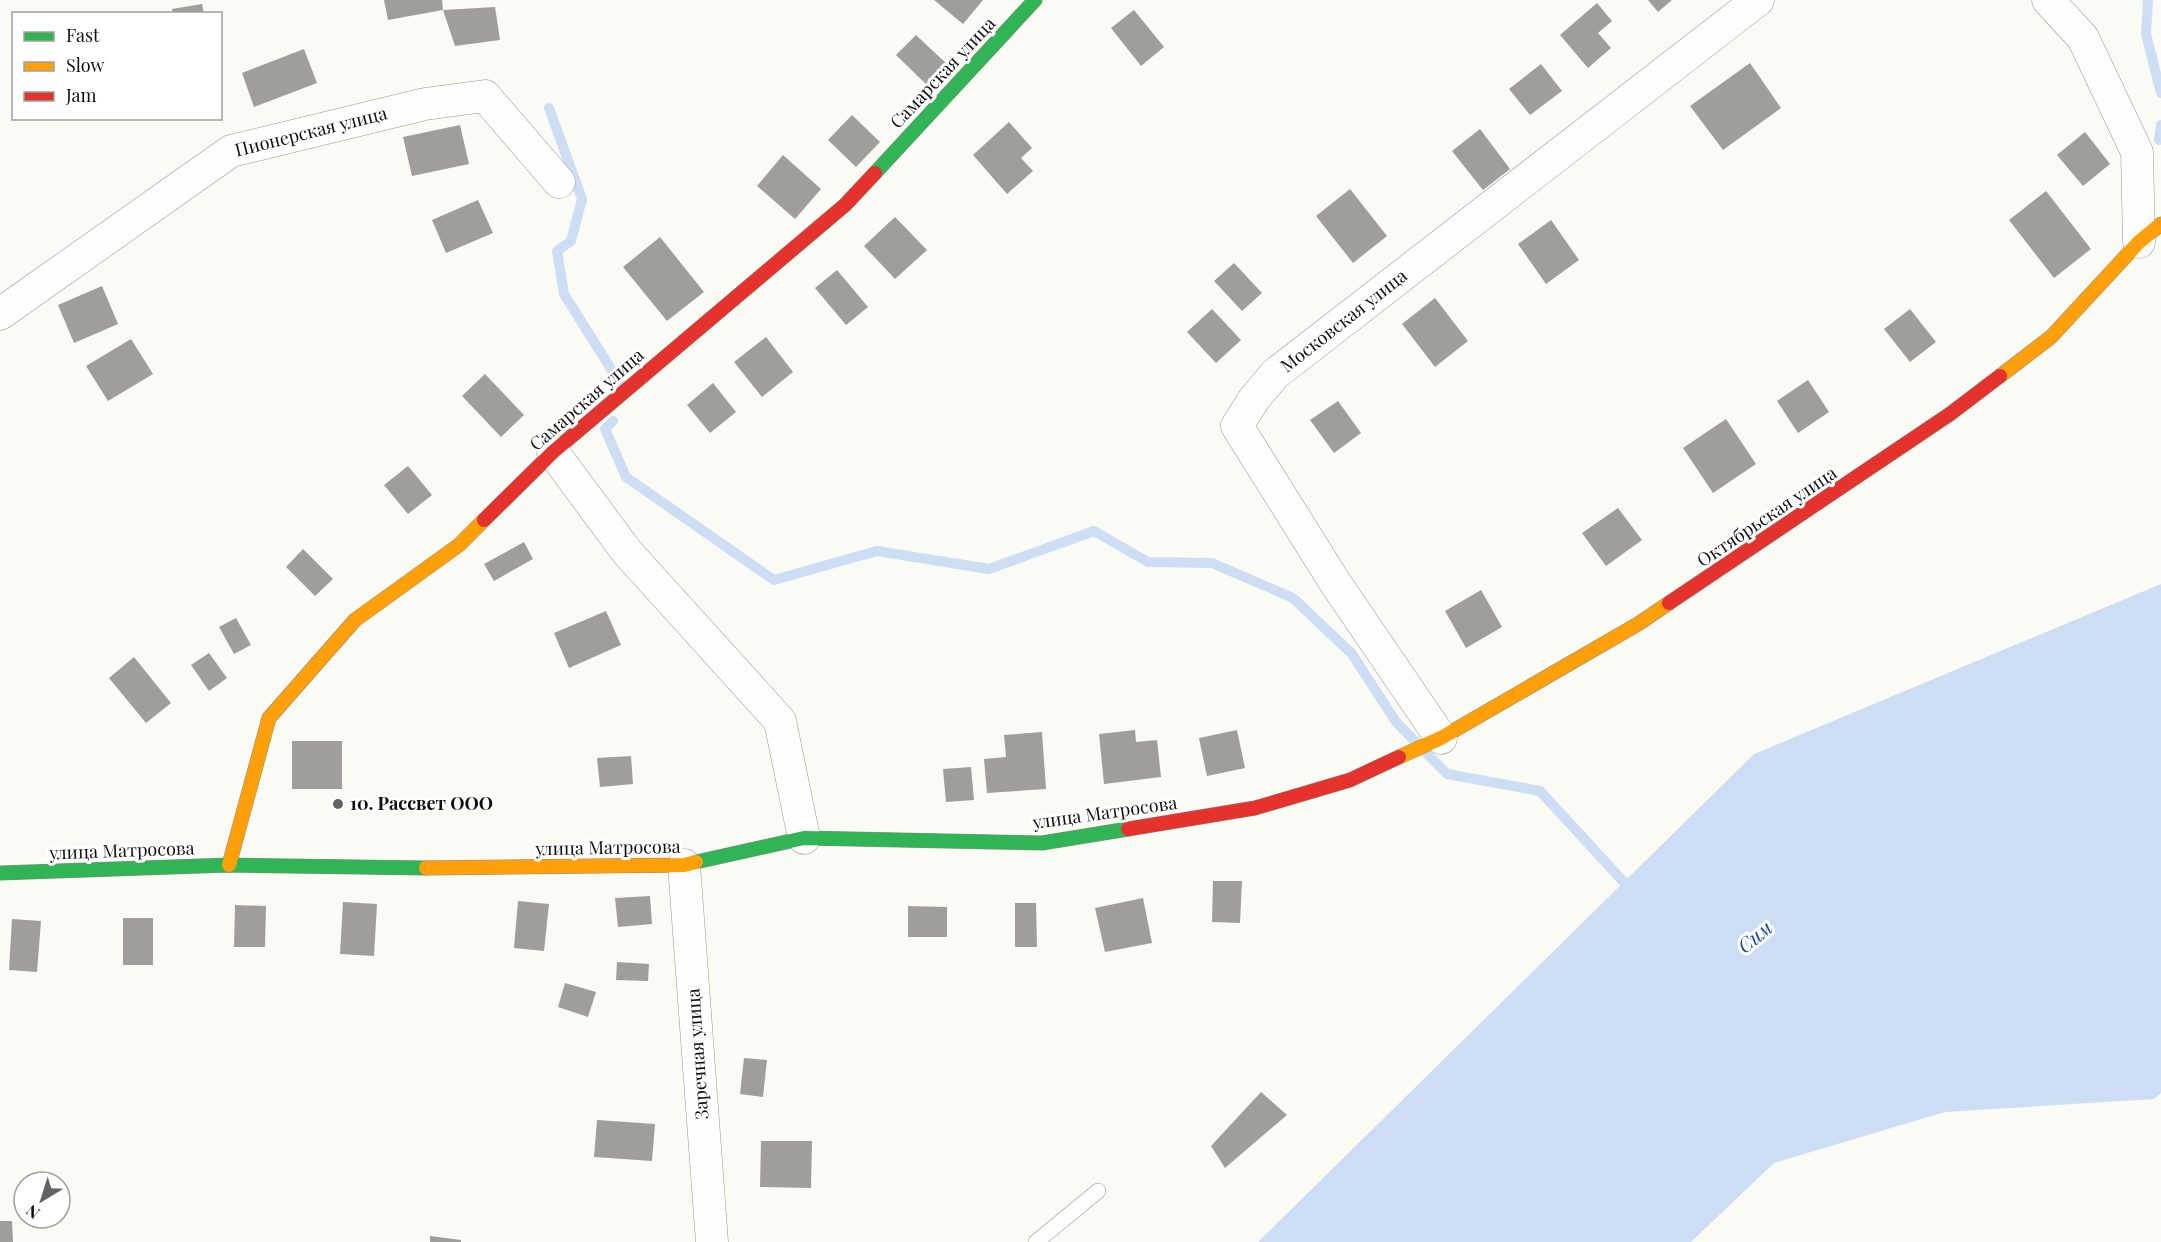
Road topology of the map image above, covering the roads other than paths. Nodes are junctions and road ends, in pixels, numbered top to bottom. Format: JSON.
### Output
{"nodes":[{"id":1,"x":1035,"y":0,"type":"edge"},
{"id":2,"x":1758,"y":0,"type":"edge"},
{"id":3,"x":2048,"y":0,"type":"edge"},
{"id":4,"x":559,"y":182,"type":"dead end"},
{"id":5,"x":2150,"y":233,"type":"edge"},
{"id":6,"x":0,"y":314,"type":"edge"},
{"id":7,"x":553,"y":452,"type":"junction"},
{"id":8,"x":1441,"y":738,"type":"junction"},
{"id":9,"x":1350,"y":780,"type":"joint"},
{"id":10,"x":804,"y":838,"type":"junction"},
{"id":11,"x":229,"y":865,"type":"junction"},
{"id":12,"x":684,"y":865,"type":"junction"},
{"id":13,"x":0,"y":873,"type":"edge"},
{"id":14,"x":1098,"y":1191,"type":"dead end"},
{"id":15,"x":712,"y":1242,"type":"edge"},
{"id":16,"x":1036,"y":1242,"type":"edge"}],
"edges":[{"from":1,"to":7,"type":"main road","name":"Самарская улица"},
{"from":2,"to":8,"type":"street","name":"Московская улица"},
{"from":3,"to":5,"type":"street"},
{"from":4,"to":6,"type":"street","name":"Пионерская улица"},
{"from":5,"to":8,"type":"main road","name":"Октябрьская улица"},
{"from":7,"to":10,"type":"street"},
{"from":7,"to":11,"type":"main road","name":"Самарская улица"},
{"from":8,"to":9,"type":"main road","name":"Октябрьская улица"},
{"from":9,"to":10,"type":"main road","name":"улица Матросова"},
{"from":10,"to":12,"type":"main road","name":"улица Матросова"},
{"from":11,"to":12,"type":"main road","name":"улица Матросова"},
{"from":11,"to":13,"type":"main road","name":"улица Матросова"},
{"from":12,"to":15,"type":"street","name":"Заречная улица"},
{"from":14,"to":16,"type":"lane"}]}
